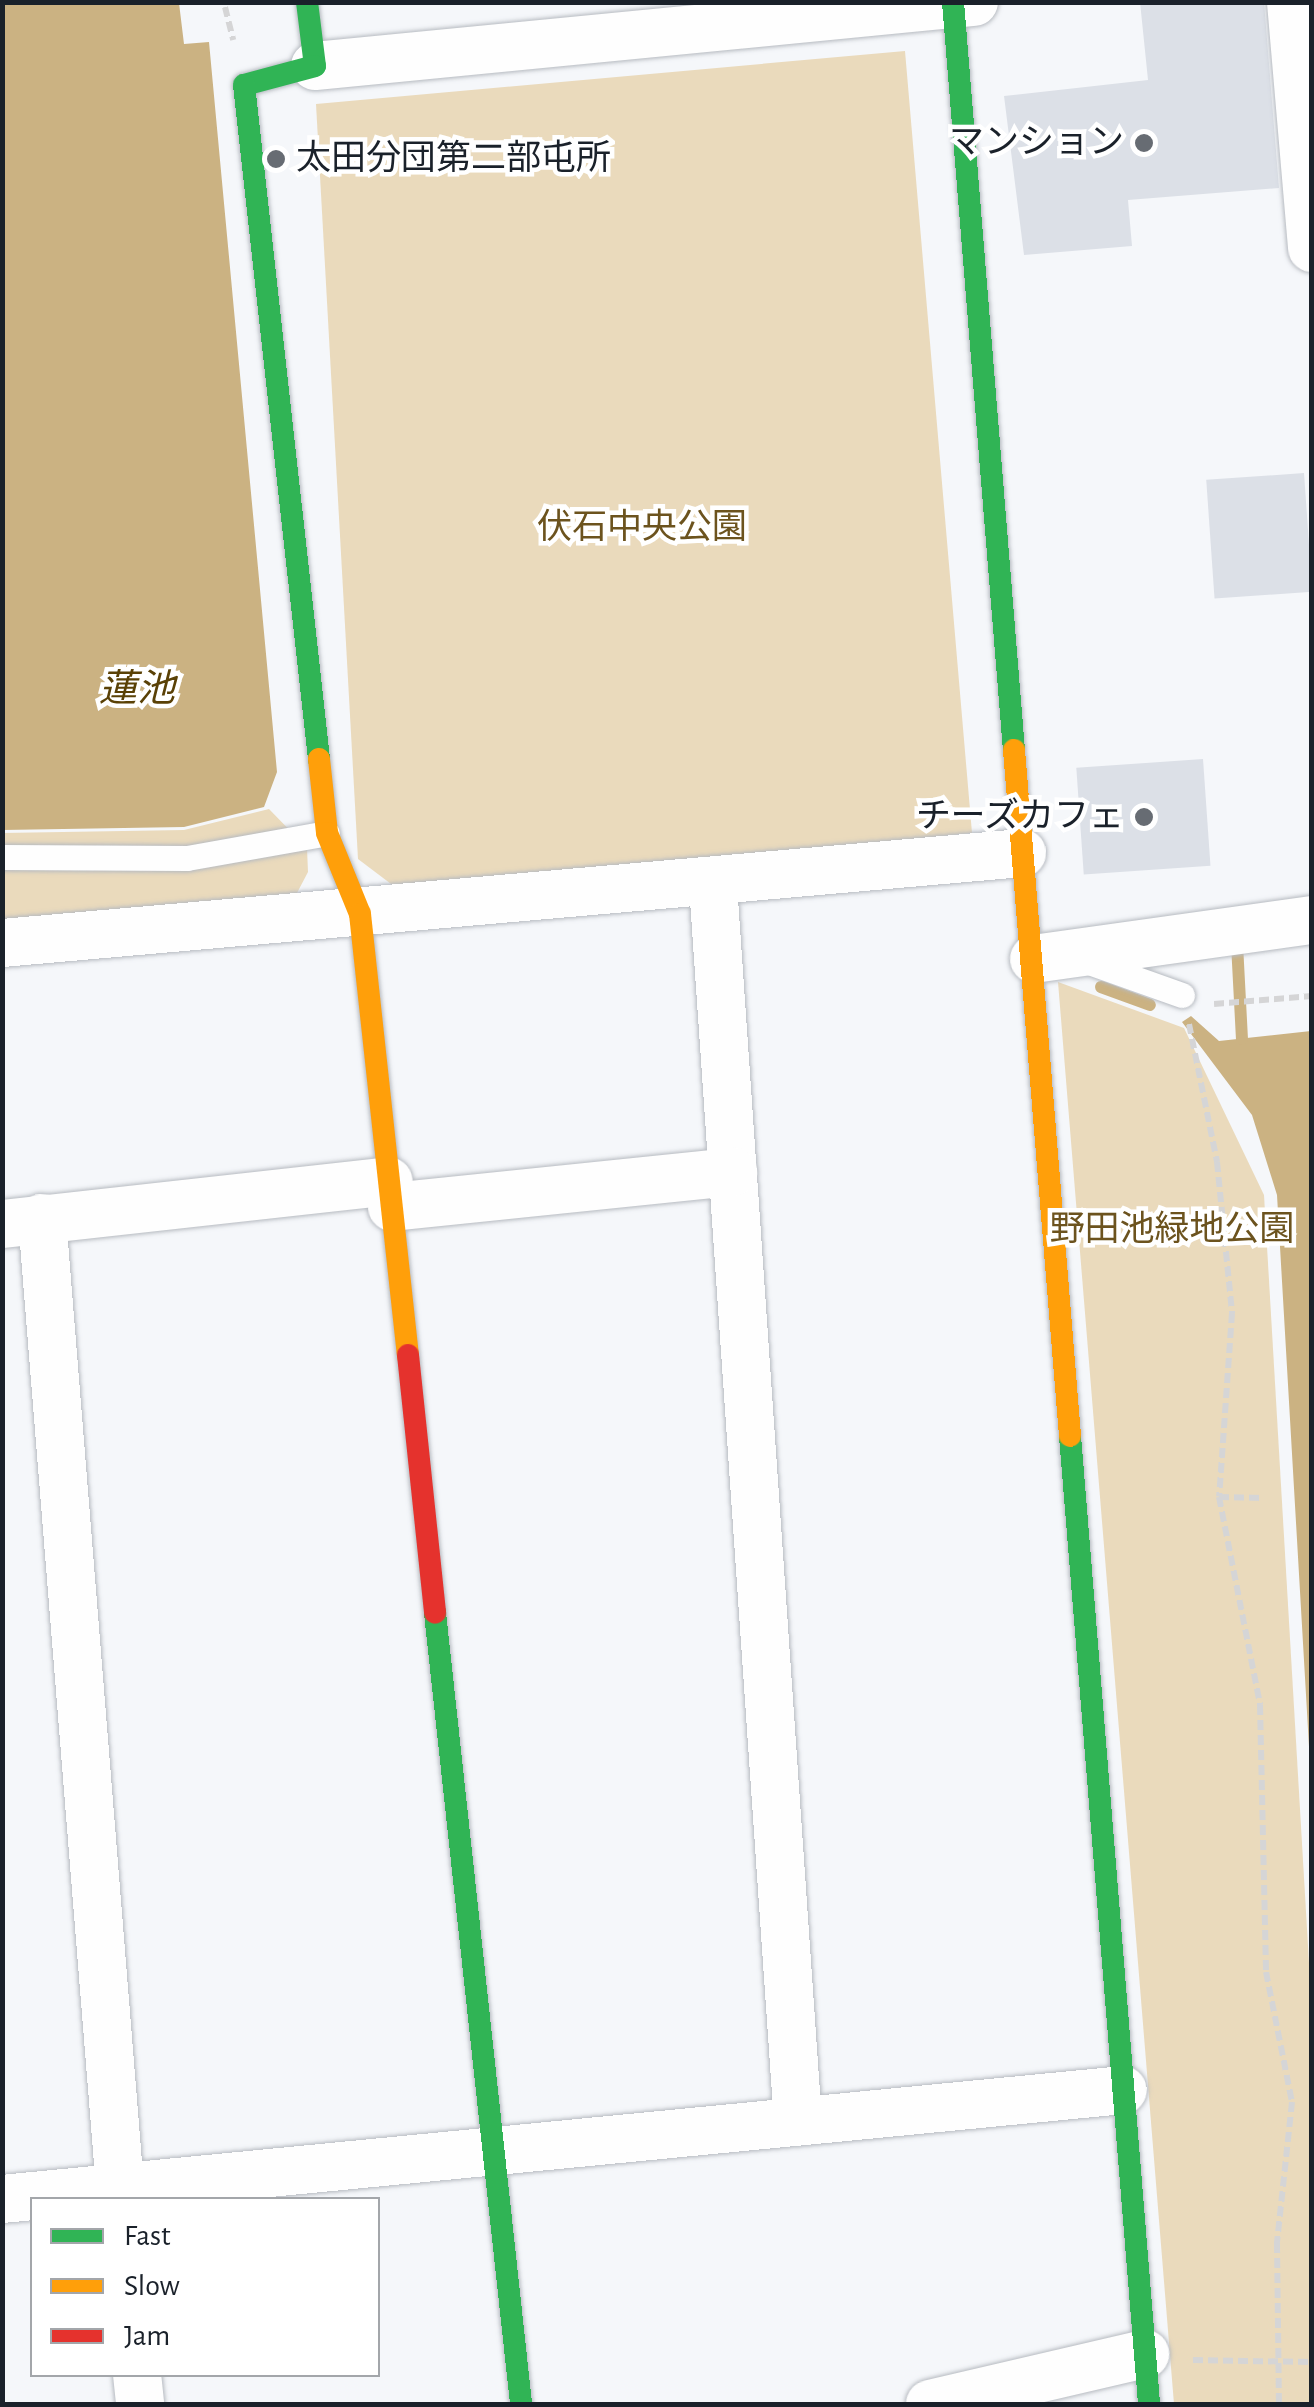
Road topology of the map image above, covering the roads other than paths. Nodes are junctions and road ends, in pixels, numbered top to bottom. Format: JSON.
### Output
{"nodes":[{"id":1,"x":308,"y":2,"type":"edge"},
{"id":2,"x":1291,"y":2,"type":"edge"},
{"id":3,"x":961,"y":4,"type":"edge"},
{"id":4,"x":315,"y":66,"type":"junction"},
{"id":5,"x":1312,"y":248,"type":"edge"},
{"id":6,"x":326,"y":832,"type":"junction"},
{"id":7,"x":1022,"y":852,"type":"junction"},
{"id":8,"x":2,"y":857,"type":"edge"},
{"id":9,"x":713,"y":885,"type":"junction"},
{"id":10,"x":360,"y":914,"type":"junction"},
{"id":11,"x":1312,"y":920,"type":"edge"},
{"id":12,"x":2,"y":942,"type":"edge"},
{"id":13,"x":1054,"y":958,"type":"junction"},
{"id":14,"x":1182,"y":995,"type":"road end"},
{"id":15,"x":734,"y":1172,"type":"junction"},
{"id":16,"x":390,"y":1194,"type":"junction"},
{"id":17,"x":22,"y":1221,"type":"edge"},
{"id":18,"x":1122,"y":2090,"type":"junction"},
{"id":19,"x":798,"y":2121,"type":"junction"},
{"id":20,"x":488,"y":2152,"type":"junction"},
{"id":21,"x":121,"y":2194,"type":"edge"},
{"id":22,"x":50,"y":2197,"type":"edge"},
{"id":23,"x":30,"y":2198,"type":"edge"},
{"id":24,"x":2,"y":2199,"type":"edge"},
{"id":25,"x":1166,"y":2357,"type":"junction"},
{"id":26,"x":137,"y":2377,"type":"edge"},
{"id":27,"x":140,"y":2404,"type":"edge"},
{"id":28,"x":521,"y":2404,"type":"edge"},
{"id":29,"x":930,"y":2404,"type":"edge"},
{"id":30,"x":1149,"y":2404,"type":"edge"}],
"edges":[{"from":1,"to":4,"type":"street"},
{"from":2,"to":5,"type":"street"},
{"from":3,"to":4,"type":"street"},
{"from":3,"to":7,"type":"street"},
{"from":4,"to":6,"type":"street"},
{"from":6,"to":8,"type":"lane"},
{"from":6,"to":10,"type":"street"},
{"from":7,"to":9,"type":"street"},
{"from":7,"to":13,"type":"street"},
{"from":9,"to":10,"type":"street"},
{"from":9,"to":15,"type":"street"},
{"from":10,"to":12,"type":"street"},
{"from":10,"to":16,"type":"street"},
{"from":11,"to":13,"type":"street"},
{"from":13,"to":14,"type":"lane"},
{"from":13,"to":18,"type":"street"},
{"from":15,"to":16,"type":"street"},
{"from":15,"to":19,"type":"street"},
{"from":16,"to":17,"type":"street"},
{"from":16,"to":20,"type":"street"},
{"from":17,"to":21,"type":"street"},
{"from":18,"to":19,"type":"street"},
{"from":18,"to":25,"type":"street"},
{"from":19,"to":20,"type":"street"},
{"from":20,"to":21,"type":"street"},
{"from":20,"to":28,"type":"street"},
{"from":21,"to":22,"type":"street"},
{"from":23,"to":24,"type":"street"},
{"from":25,"to":29,"type":"street"},
{"from":25,"to":30,"type":"street"},
{"from":26,"to":27,"type":"street"}]}
